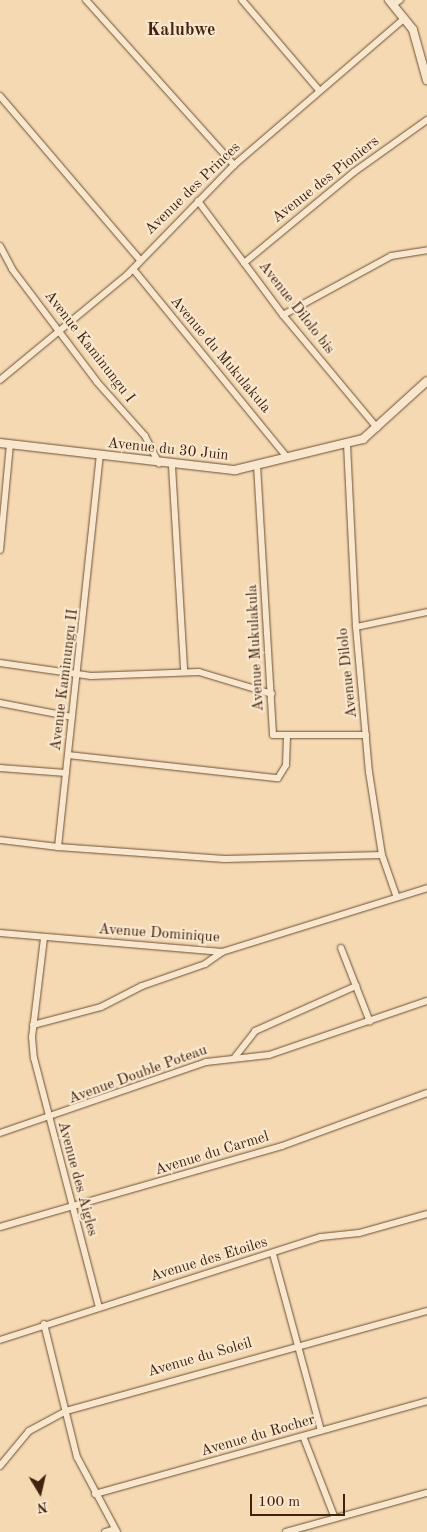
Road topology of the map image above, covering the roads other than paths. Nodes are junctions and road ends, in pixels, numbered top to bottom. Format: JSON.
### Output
{"nodes":[{"id":1,"x":86,"y":0,"type":"edge"},
{"id":2,"x":242,"y":0,"type":"edge"},
{"id":3,"x":394,"y":2,"type":"edge"},
{"id":4,"x":405,"y":18,"type":"junction"},
{"id":5,"x":427,"y":78,"type":"edge"},
{"id":6,"x":319,"y":90,"type":"junction"},
{"id":7,"x":0,"y":96,"type":"edge"},
{"id":8,"x":427,"y":120,"type":"edge"},
{"id":9,"x":234,"y":165,"type":"junction"},
{"id":10,"x":198,"y":202,"type":"junction"},
{"id":11,"x":0,"y":246,"type":"edge"},
{"id":12,"x":427,"y":250,"type":"edge"},
{"id":13,"x":139,"y":259,"type":"junction"},
{"id":14,"x":244,"y":263,"type":"junction"},
{"id":15,"x":133,"y":269,"type":"junction"},
{"id":16,"x":283,"y":315,"type":"junction"},
{"id":17,"x":60,"y":330,"type":"junction"},
{"id":18,"x":0,"y":380,"type":"edge"},
{"id":19,"x":427,"y":380,"type":"edge"},
{"id":20,"x":377,"y":428,"type":"junction"},
{"id":21,"x":0,"y":443,"type":"edge"},
{"id":22,"x":347,"y":444,"type":"junction"},
{"id":23,"x":10,"y":445,"type":"junction"},
{"id":24,"x":100,"y":456,"type":"junction"},
{"id":25,"x":287,"y":457,"type":"junction"},
{"id":26,"x":159,"y":464,"type":"junction"},
{"id":27,"x":257,"y":465,"type":"junction"},
{"id":28,"x":172,"y":466,"type":"junction"},
{"id":29,"x":0,"y":550,"type":"edge"},
{"id":30,"x":427,"y":612,"type":"edge"},
{"id":31,"x":356,"y":628,"type":"junction"},
{"id":32,"x":0,"y":663,"type":"edge"},
{"id":33,"x":184,"y":671,"type":"junction"},
{"id":34,"x":77,"y":675,"type":"junction"},
{"id":35,"x":272,"y":694,"type":"junction"},
{"id":36,"x":0,"y":703,"type":"edge"},
{"id":37,"x":72,"y":717,"type":"junction"},
{"id":38,"x":366,"y":735,"type":"junction"},
{"id":39,"x":287,"y":737,"type":"junction"},
{"id":40,"x":68,"y":755,"type":"junction"},
{"id":41,"x":0,"y":768,"type":"edge"},
{"id":42,"x":66,"y":774,"type":"junction"},
{"id":43,"x":0,"y":840,"type":"edge"},
{"id":44,"x":58,"y":847,"type":"junction"},
{"id":45,"x":382,"y":855,"type":"junction"},
{"id":46,"x":427,"y":888,"type":"edge"},
{"id":47,"x":396,"y":895,"type":"junction"},
{"id":48,"x":0,"y":933,"type":"edge"},
{"id":49,"x":44,"y":938,"type":"junction"},
{"id":50,"x":341,"y":948,"type":"dead end"},
{"id":51,"x":222,"y":952,"type":"junction"},
{"id":52,"x":356,"y":986,"type":"junction"},
{"id":53,"x":427,"y":1001,"type":"edge"},
{"id":54,"x":370,"y":1022,"type":"junction"},
{"id":55,"x":33,"y":1025,"type":"junction"},
{"id":56,"x":235,"y":1057,"type":"junction"},
{"id":57,"x":427,"y":1093,"type":"edge"},
{"id":58,"x":48,"y":1120,"type":"junction"},
{"id":59,"x":0,"y":1133,"type":"edge"},
{"id":60,"x":72,"y":1209,"type":"junction"},
{"id":61,"x":427,"y":1214,"type":"edge"},
{"id":62,"x":0,"y":1227,"type":"edge"},
{"id":63,"x":272,"y":1254,"type":"junction"},
{"id":64,"x":99,"y":1307,"type":"junction"},
{"id":65,"x":427,"y":1311,"type":"edge"},
{"id":66,"x":44,"y":1324,"type":"junction"},
{"id":67,"x":0,"y":1340,"type":"edge"},
{"id":68,"x":297,"y":1344,"type":"junction"},
{"id":69,"x":427,"y":1401,"type":"edge"},
{"id":70,"x":66,"y":1411,"type":"junction"},
{"id":71,"x":321,"y":1431,"type":"junction"},
{"id":72,"x":303,"y":1436,"type":"junction"},
{"id":73,"x":0,"y":1466,"type":"edge"},
{"id":74,"x":95,"y":1494,"type":"junction"},
{"id":75,"x":427,"y":1494,"type":"edge"},
{"id":76,"x":334,"y":1516,"type":"junction"},
{"id":77,"x":116,"y":1530,"type":"edge"},
{"id":78,"x":105,"y":1532,"type":"edge"},
{"id":79,"x":286,"y":1532,"type":"edge"}],
"edges":[{"from":1,"to":9,"type":"street"},
{"from":2,"to":6,"type":"street"},
{"from":3,"to":4,"type":"street"},
{"from":4,"to":5,"type":"street"},
{"from":4,"to":6,"type":"street","name":"Avenue des Princes"},
{"from":6,"to":9,"type":"street","name":"Avenue des Princes"},
{"from":7,"to":13,"type":"street"},
{"from":8,"to":14,"type":"street","name":"Avenue des Pioniers"},
{"from":9,"to":10,"type":"street","name":"Avenue des Princes"},
{"from":10,"to":13,"type":"street","name":"Avenue des Princes"},
{"from":10,"to":14,"type":"street","name":"Avenue Dilolo bis"},
{"from":11,"to":17,"type":"street","name":"Avenue Kaminungu I"},
{"from":12,"to":16,"type":"street"},
{"from":13,"to":15,"type":"street","name":"Avenue des Princes"},
{"from":14,"to":16,"type":"street","name":"Avenue Dilolo bis"},
{"from":15,"to":17,"type":"street","name":"Avenue des Princes"},
{"from":15,"to":25,"type":"street","name":"Avenue du Mukulakula"},
{"from":16,"to":20,"type":"street","name":"Avenue Dilolo bis"},
{"from":17,"to":18,"type":"street","name":"Avenue des Princes"},
{"from":17,"to":26,"type":"street","name":"Avenue Kaminungu I"},
{"from":19,"to":20,"type":"street","name":"Avenue du 30 Juin"},
{"from":20,"to":22,"type":"street","name":"Avenue du 30 Juin"},
{"from":21,"to":23,"type":"street","name":"Avenue du 30 Juin"},
{"from":22,"to":25,"type":"street","name":"Avenue du 30 Juin"},
{"from":22,"to":31,"type":"street","name":"Avenue Dilolo"},
{"from":23,"to":24,"type":"street","name":"Avenue du 30 Juin"},
{"from":23,"to":29,"type":"street"},
{"from":24,"to":26,"type":"street","name":"Avenue du 30 Juin"},
{"from":24,"to":34,"type":"street","name":"Avenue Kaminungu II"},
{"from":25,"to":27,"type":"street","name":"Avenue du 30 Juin"},
{"from":26,"to":28,"type":"street","name":"Avenue du 30 Juin"},
{"from":27,"to":28,"type":"street","name":"Avenue du 30 Juin"},
{"from":27,"to":35,"type":"street","name":"Avenue Mukulakula"},
{"from":28,"to":33,"type":"street"},
{"from":30,"to":31,"type":"street"},
{"from":31,"to":38,"type":"street","name":"Avenue Dilolo"},
{"from":32,"to":34,"type":"street"},
{"from":33,"to":34,"type":"street"},
{"from":33,"to":35,"type":"street"},
{"from":34,"to":37,"type":"street","name":"Avenue Kaminungu II"},
{"from":35,"to":39,"type":"street","name":"Avenue Mukulakula"},
{"from":36,"to":37,"type":"street"},
{"from":37,"to":40,"type":"street","name":"Avenue Kaminungu II"},
{"from":38,"to":39,"type":"street"},
{"from":38,"to":45,"type":"street","name":"Avenue Dilolo"},
{"from":39,"to":40,"type":"street"},
{"from":40,"to":42,"type":"street","name":"Avenue Kaminungu II"},
{"from":41,"to":42,"type":"street"},
{"from":42,"to":44,"type":"street","name":"Avenue Kaminungu II"},
{"from":43,"to":44,"type":"street"},
{"from":44,"to":45,"type":"street"},
{"from":45,"to":47,"type":"street","name":"Avenue Dilolo"},
{"from":46,"to":47,"type":"street","name":"Avenue Dominique"},
{"from":47,"to":51,"type":"street","name":"Avenue Dominique"},
{"from":48,"to":49,"type":"street","name":"Avenue Dominique"},
{"from":49,"to":51,"type":"street","name":"Avenue Dominique"},
{"from":49,"to":55,"type":"street","name":"Avenue des Aigles"},
{"from":50,"to":52,"type":"street"},
{"from":51,"to":55,"type":"street"},
{"from":52,"to":54,"type":"street"},
{"from":52,"to":56,"type":"street"},
{"from":53,"to":54,"type":"street","name":"Avenue Double Poteau"},
{"from":54,"to":56,"type":"street","name":"Avenue Double Poteau"},
{"from":55,"to":58,"type":"street","name":"Avenue des Aigles"},
{"from":56,"to":58,"type":"street","name":"Avenue Double Poteau"},
{"from":57,"to":60,"type":"street","name":"Avenue du Carmel"},
{"from":58,"to":59,"type":"street","name":"Avenue Double Poteau"},
{"from":58,"to":60,"type":"street","name":"Avenue des Aigles"},
{"from":60,"to":62,"type":"street","name":"Avenue du Carmel"},
{"from":60,"to":64,"type":"street","name":"Avenue des Aigles"},
{"from":61,"to":63,"type":"street","name":"Avenue des Etoiles"},
{"from":63,"to":64,"type":"street","name":"Avenue des Etoiles"},
{"from":63,"to":68,"type":"street"},
{"from":64,"to":66,"type":"street","name":"Avenue des Etoiles"},
{"from":65,"to":68,"type":"street","name":"Avenue du Soleil"},
{"from":66,"to":67,"type":"street","name":"Avenue des Etoiles"},
{"from":66,"to":70,"type":"street"},
{"from":68,"to":70,"type":"street","name":"Avenue du Soleil"},
{"from":68,"to":71,"type":"street"},
{"from":69,"to":71,"type":"street","name":"Avenue du Rocher"},
{"from":70,"to":73,"type":"street","name":"Avenue du Soleil"},
{"from":70,"to":74,"type":"street"},
{"from":71,"to":72,"type":"street","name":"Avenue du Rocher"},
{"from":72,"to":74,"type":"street","name":"Avenue du Rocher"},
{"from":72,"to":76,"type":"street"},
{"from":74,"to":77,"type":"street"},
{"from":75,"to":76,"type":"street"},
{"from":76,"to":79,"type":"street"},
{"from":77,"to":78,"type":"street"}]}
